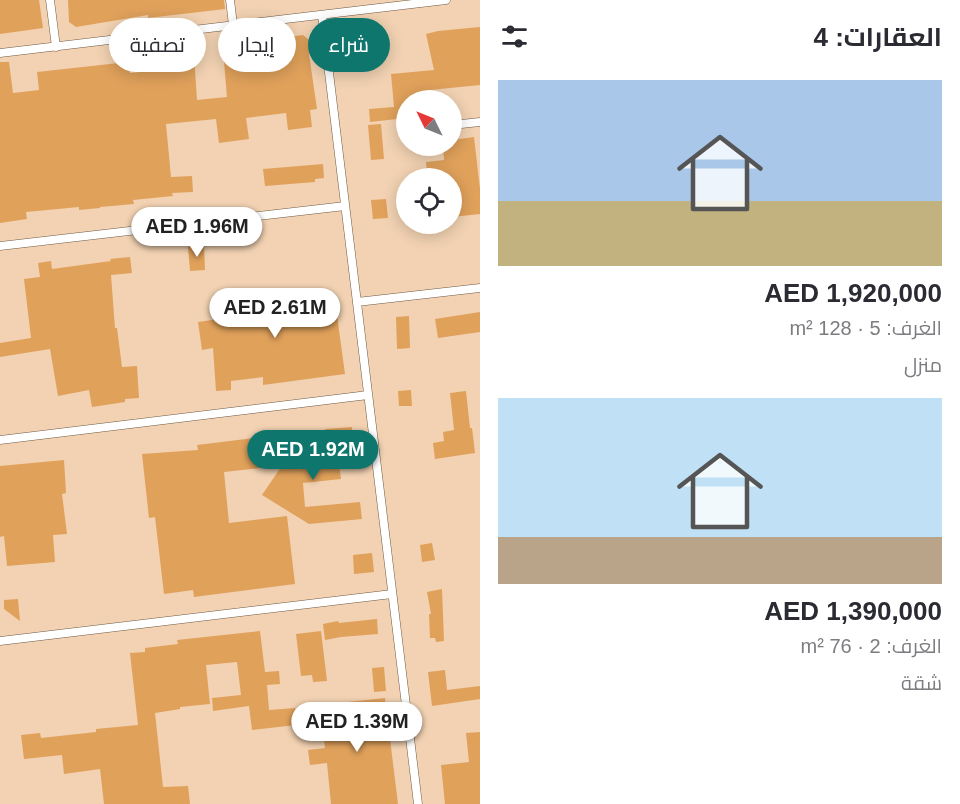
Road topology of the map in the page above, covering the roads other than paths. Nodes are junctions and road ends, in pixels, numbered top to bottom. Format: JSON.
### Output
{"nodes":[{"id":1,"x":50,"y":0,"type":"edge"},
{"id":2,"x":230,"y":0,"type":"edge"},
{"id":3,"x":446,"y":0,"type":"edge"},
{"id":4,"x":399,"y":3,"type":"edge"},
{"id":5,"x":322,"y":15,"type":"junction"},
{"id":6,"x":232,"y":18,"type":"edge"},
{"id":7,"x":296,"y":18,"type":"edge"},
{"id":8,"x":218,"y":28,"type":"edge"},
{"id":9,"x":56,"y":47,"type":"junction"},
{"id":10,"x":0,"y":53,"type":"edge"},
{"id":11,"x":480,"y":122,"type":"edge"},
{"id":12,"x":462,"y":125,"type":"edge"},
{"id":13,"x":345,"y":206,"type":"junction"},
{"id":14,"x":0,"y":246,"type":"edge"},
{"id":15,"x":480,"y":288,"type":"edge"},
{"id":16,"x":357,"y":302,"type":"junction"},
{"id":17,"x":368,"y":395,"type":"junction"},
{"id":18,"x":0,"y":440,"type":"edge"},
{"id":19,"x":392,"y":594,"type":"junction"},
{"id":20,"x":0,"y":641,"type":"edge"},
{"id":21,"x":418,"y":804,"type":"edge"}],
"edges":[{"from":1,"to":9,"type":"lane"},
{"from":2,"to":6,"type":"lane"},
{"from":3,"to":4,"type":"lane"},
{"from":4,"to":5,"type":"lane"},
{"from":5,"to":7,"type":"lane"},
{"from":5,"to":13,"type":"lane"},
{"from":8,"to":9,"type":"lane"},
{"from":9,"to":10,"type":"lane"},
{"from":11,"to":12,"type":"lane"},
{"from":13,"to":14,"type":"lane"},
{"from":13,"to":16,"type":"lane"},
{"from":15,"to":16,"type":"lane"},
{"from":16,"to":17,"type":"lane"},
{"from":17,"to":18,"type":"lane"},
{"from":17,"to":19,"type":"lane"},
{"from":19,"to":20,"type":"lane"},
{"from":19,"to":21,"type":"lane"}]}
